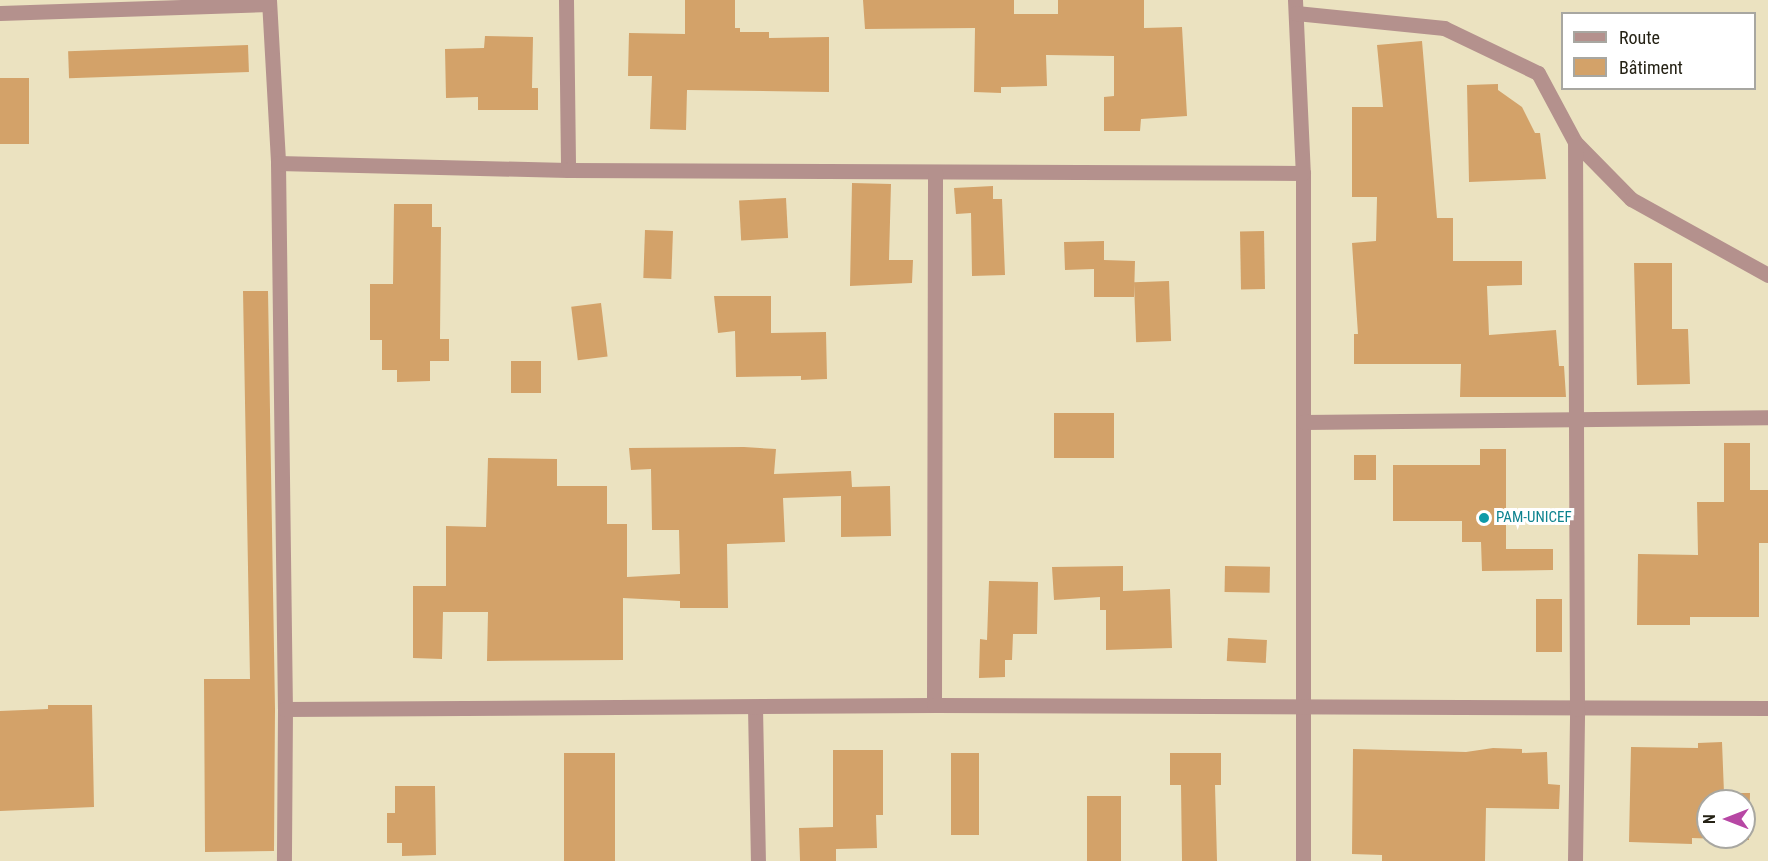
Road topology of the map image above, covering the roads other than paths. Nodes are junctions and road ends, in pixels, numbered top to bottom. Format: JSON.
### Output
{"nodes":[{"id":1,"x":566,"y":0,"type":"edge"},
{"id":2,"x":269,"y":2,"type":"edge"},
{"id":3,"x":1295,"y":6,"type":"edge"},
{"id":4,"x":0,"y":13,"type":"edge"},
{"id":5,"x":1575,"y":142,"type":"junction"},
{"id":6,"x":278,"y":163,"type":"junction"},
{"id":7,"x":568,"y":170,"type":"junction"},
{"id":8,"x":935,"y":172,"type":"junction"},
{"id":9,"x":1303,"y":172,"type":"junction"},
{"id":10,"x":1768,"y":275,"type":"edge"},
{"id":11,"x":1768,"y":417,"type":"edge"},
{"id":12,"x":1577,"y":421,"type":"junction"},
{"id":13,"x":1303,"y":422,"type":"junction"},
{"id":14,"x":934,"y":705,"type":"junction"},
{"id":15,"x":755,"y":707,"type":"junction"},
{"id":16,"x":1303,"y":708,"type":"junction"},
{"id":17,"x":1768,"y":708,"type":"edge"},
{"id":18,"x":1577,"y":709,"type":"junction"},
{"id":19,"x":285,"y":710,"type":"junction"},
{"id":20,"x":284,"y":861,"type":"edge"},
{"id":21,"x":758,"y":861,"type":"edge"},
{"id":22,"x":1303,"y":861,"type":"edge"},
{"id":23,"x":1575,"y":861,"type":"edge"}],
"edges":[{"from":1,"to":7,"type":"street"},
{"from":2,"to":4,"type":"street"},
{"from":2,"to":6,"type":"street"},
{"from":3,"to":5,"type":"street"},
{"from":3,"to":9,"type":"street"},
{"from":5,"to":10,"type":"street"},
{"from":5,"to":12,"type":"street"},
{"from":6,"to":7,"type":"street"},
{"from":6,"to":19,"type":"street"},
{"from":7,"to":8,"type":"street"},
{"from":8,"to":9,"type":"street"},
{"from":8,"to":14,"type":"street"},
{"from":9,"to":13,"type":"street"},
{"from":11,"to":12,"type":"street"},
{"from":12,"to":13,"type":"street"},
{"from":12,"to":18,"type":"street"},
{"from":13,"to":16,"type":"street"},
{"from":14,"to":15,"type":"street"},
{"from":14,"to":16,"type":"street"},
{"from":15,"to":19,"type":"street"},
{"from":15,"to":21,"type":"street"},
{"from":16,"to":18,"type":"street"},
{"from":16,"to":22,"type":"street"},
{"from":17,"to":18,"type":"street"},
{"from":18,"to":23,"type":"street"},
{"from":19,"to":20,"type":"street"}]}
